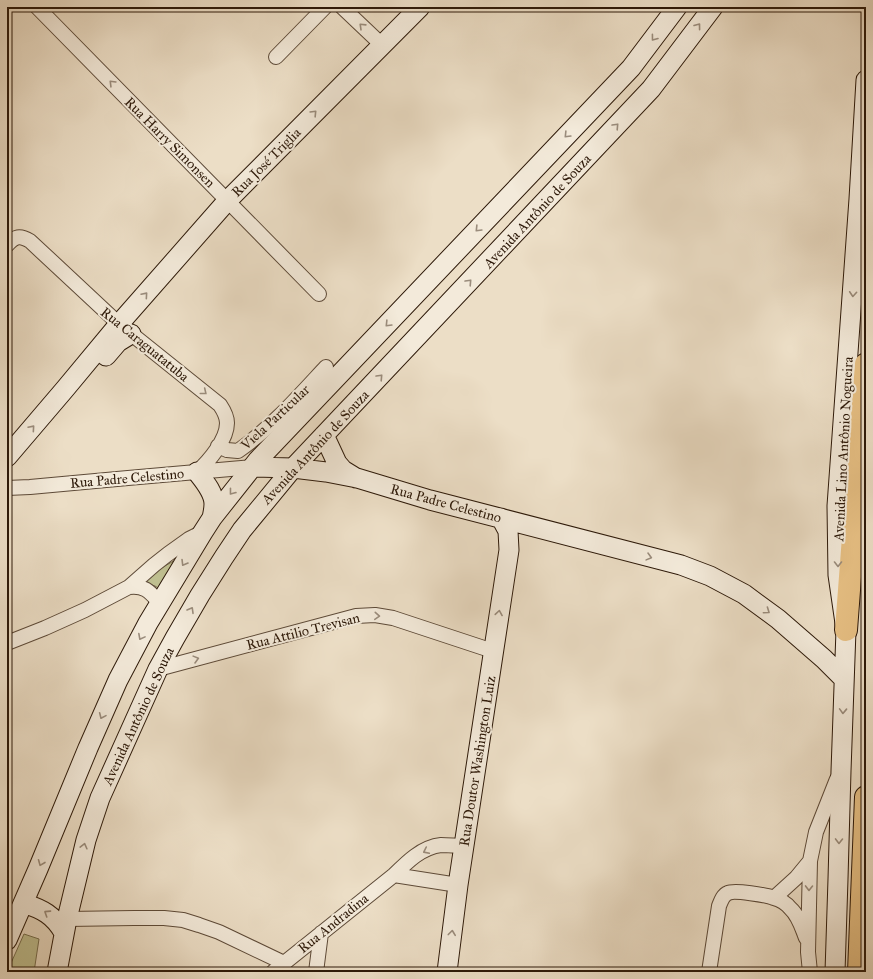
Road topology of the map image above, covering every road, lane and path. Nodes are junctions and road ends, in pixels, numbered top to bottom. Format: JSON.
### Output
{"nodes":[{"id":1,"x":37,"y":7,"type":"edge"},
{"id":2,"x":325,"y":7,"type":"edge"},
{"id":3,"x":342,"y":7,"type":"edge"},
{"id":4,"x":420,"y":7,"type":"edge"},
{"id":5,"x":677,"y":7,"type":"edge"},
{"id":6,"x":712,"y":7,"type":"edge"},
{"id":7,"x":382,"y":45,"type":"junction"},
{"id":8,"x":276,"y":57,"type":"dead end"},
{"id":9,"x":866,"y":80,"type":"edge"},
{"id":10,"x":228,"y":200,"type":"junction"},
{"id":11,"x":9,"y":242,"type":"edge"},
{"id":12,"x":319,"y":294,"type":"dead end"},
{"id":13,"x":125,"y":329,"type":"junction"},
{"id":14,"x":866,"y":364,"type":"edge"},
{"id":15,"x":326,"y":367,"type":"dead end"},
{"id":16,"x":324,"y":436,"type":"junction"},
{"id":17,"x":218,"y":446,"type":"junction"},
{"id":18,"x":7,"y":457,"type":"edge"},
{"id":19,"x":252,"y":466,"type":"junction"},
{"id":20,"x":293,"y":468,"type":"junction"},
{"id":21,"x":197,"y":472,"type":"junction"},
{"id":22,"x":357,"y":478,"type":"junction"},
{"id":23,"x":7,"y":488,"type":"edge"},
{"id":24,"x":501,"y":518,"type":"junction"},
{"id":25,"x":207,"y":525,"type":"junction"},
{"id":26,"x":534,"y":526,"type":"junction"},
{"id":27,"x":509,"y":550,"type":"junction"},
{"id":28,"x":129,"y":587,"type":"junction"},
{"id":29,"x":160,"y":603,"type":"junction"},
{"id":30,"x":846,"y":630,"type":"junction"},
{"id":31,"x":7,"y":643,"type":"edge"},
{"id":32,"x":493,"y":651,"type":"junction"},
{"id":33,"x":158,"y":668,"type":"junction"},
{"id":34,"x":844,"y":679,"type":"junction"},
{"id":35,"x":841,"y":771,"type":"junction"},
{"id":36,"x":866,"y":797,"type":"edge"},
{"id":37,"x":464,"y":846,"type":"junction"},
{"id":38,"x":810,"y":860,"type":"junction"},
{"id":39,"x":394,"y":875,"type":"junction"},
{"id":40,"x":458,"y":886,"type":"junction"},
{"id":41,"x":774,"y":898,"type":"junction"},
{"id":42,"x":23,"y":903,"type":"junction"},
{"id":43,"x":65,"y":926,"type":"junction"},
{"id":44,"x":321,"y":933,"type":"junction"},
{"id":45,"x":7,"y":940,"type":"edge"},
{"id":46,"x":808,"y":944,"type":"junction"},
{"id":47,"x":284,"y":963,"type":"junction"},
{"id":48,"x":57,"y":972,"type":"edge"},
{"id":49,"x":272,"y":972,"type":"edge"},
{"id":50,"x":316,"y":972,"type":"edge"},
{"id":51,"x":447,"y":972,"type":"edge"},
{"id":52,"x":709,"y":972,"type":"edge"},
{"id":53,"x":810,"y":972,"type":"edge"},
{"id":54,"x":835,"y":972,"type":"edge"},
{"id":55,"x":860,"y":972,"type":"edge"}],
"edges":[{"from":10,"to":1,"type":"street","name":"Rua Harry Simonsen","one_way":true},
{"from":2,"to":8,"type":"street"},
{"from":7,"to":3,"type":"street","one_way":true},
{"from":4,"to":7,"type":"main road","name":"Rua José Triglia"},
{"from":5,"to":19,"type":"main road","one_way":true},
{"from":16,"to":6,"type":"main road","name":"Avenida Antônio de Souza","one_way":true},
{"from":10,"to":7,"type":"main road","name":"Rua José Triglia","one_way":true},
{"from":9,"to":30,"type":"main road","name":"Avenida Lino Antônio Nogueira","one_way":true},
{"from":10,"to":12,"type":"street","name":"Rua Harry Simonsen"},
{"from":13,"to":10,"type":"main road","name":"Rua José Triglia","one_way":true},
{"from":11,"to":13,"type":"street","name":"Rua Caraguatatuba"},
{"from":13,"to":17,"type":"street","name":"Rua Caraguatatuba","one_way":true},
{"from":18,"to":13,"type":"main road","name":"Rua José Triglia","one_way":true},
{"from":14,"to":30,"type":"highway"},
{"from":15,"to":17,"type":"street","name":"Viela Particular"},
{"from":16,"to":20,"type":"main road","name":"Avenida Antônio de Souza"},
{"from":16,"to":22,"type":"main road"},
{"from":17,"to":21,"type":"street","name":"Rua Caraguatatuba"},
{"from":19,"to":20,"type":"main road","name":"Rua Padre Celestino"},
{"from":19,"to":21,"type":"street","name":"Rua Padre Celestino"},
{"from":19,"to":25,"type":"main road","one_way":true},
{"from":20,"to":22,"type":"main road","name":"Rua Padre Celestino"},
{"from":33,"to":20,"type":"main road","name":"Avenida Antônio de Souza","one_way":true},
{"from":21,"to":23,"type":"street","name":"Rua Padre Celestino"},
{"from":21,"to":25,"type":"main road"},
{"from":22,"to":24,"type":"main road","name":"Rua Padre Celestino"},
{"from":24,"to":26,"type":"main road","name":"Rua Padre Celestino"},
{"from":24,"to":27,"type":"main road","name":"Rua Doutor Washington Luiz"},
{"from":25,"to":28,"type":"street"},
{"from":25,"to":29,"type":"main road","one_way":true},
{"from":26,"to":27,"type":"main road"},
{"from":26,"to":34,"type":"main road","name":"Rua Padre Celestino","one_way":true},
{"from":32,"to":27,"type":"main road","name":"Rua Doutor Washington Luiz","one_way":true},
{"from":28,"to":29,"type":"street"},
{"from":28,"to":31,"type":"street"},
{"from":29,"to":42,"type":"main road","one_way":true},
{"from":30,"to":34,"type":"main road","name":"Avenida Lino Antônio Nogueira"},
{"from":33,"to":32,"type":"street","name":"Rua Attilio Trevisan","one_way":true},
{"from":32,"to":37,"type":"main road","name":"Rua Doutor Washington Luiz"},
{"from":43,"to":33,"type":"main road","name":"Avenida Antônio de Souza","one_way":true},
{"from":34,"to":35,"type":"main road","name":"Avenida Lino Antônio Nogueira","one_way":true},
{"from":35,"to":38,"type":"street","name":"Avenida Lino Antônio Nogueira"},
{"from":35,"to":54,"type":"main road","name":"Avenida Lino Antônio Nogueira","one_way":true},
{"from":36,"to":55,"type":"highway"},
{"from":37,"to":39,"type":"street","name":"Rua Andradina","one_way":true},
{"from":37,"to":40,"type":"main road","name":"Rua Doutor Washington Luiz"},
{"from":38,"to":41,"type":"street"},
{"from":38,"to":46,"type":"street","name":"Avenida Lino Antônio Nogueira","one_way":true},
{"from":39,"to":40,"type":"street"},
{"from":39,"to":44,"type":"street","name":"Rua Andradina"},
{"from":51,"to":40,"type":"main road","name":"Rua Doutor Washington Luiz","one_way":true},
{"from":41,"to":46,"type":"street"},
{"from":41,"to":52,"type":"street"},
{"from":43,"to":42,"type":"main road","one_way":true},
{"from":42,"to":45,"type":"main road"},
{"from":43,"to":47,"type":"street"},
{"from":43,"to":48,"type":"main road","name":"Avenida Antônio de Souza"},
{"from":44,"to":47,"type":"street","name":"Rua Andradina"},
{"from":44,"to":50,"type":"street"},
{"from":46,"to":53,"type":"street","name":"Avenida Lino Antônio Nogueira"},
{"from":47,"to":49,"type":"street","name":"Rua Andradina"}]}
